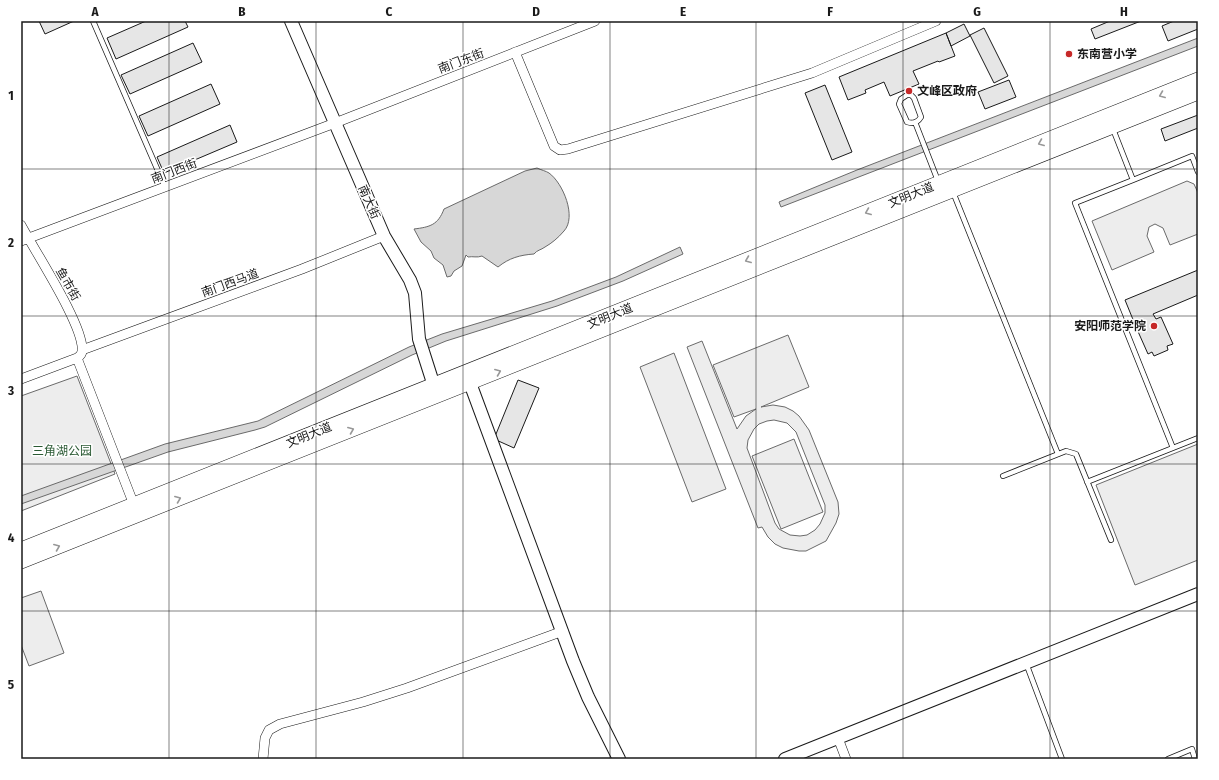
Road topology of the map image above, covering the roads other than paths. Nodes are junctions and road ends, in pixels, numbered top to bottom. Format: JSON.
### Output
{"nodes":[{"id":1,"x":93,"y":21,"type":"edge"},
{"id":2,"x":291,"y":21,"type":"edge"},
{"id":3,"x":595,"y":21,"type":"edge"},
{"id":4,"x":936,"y":21,"type":"edge"},
{"id":5,"x":515,"y":52,"type":"junction"},
{"id":6,"x":1198,"y":80,"type":"edge"},
{"id":7,"x":1198,"y":92,"type":"edge"},
{"id":8,"x":335,"y":122,"type":"junction"},
{"id":9,"x":915,"y":122,"type":"junction"},
{"id":10,"x":1112,"y":127,"type":"junction"},
{"id":11,"x":1198,"y":172,"type":"edge"},
{"id":12,"x":1133,"y":180,"type":"junction"},
{"id":13,"x":165,"y":187,"type":"junction"},
{"id":14,"x":946,"y":187,"type":"junction"},
{"id":15,"x":21,"y":224,"type":"edge"},
{"id":16,"x":384,"y":236,"type":"junction"},
{"id":17,"x":25,"y":240,"type":"edge"},
{"id":18,"x":80,"y":354,"type":"junction"},
{"id":19,"x":21,"y":379,"type":"edge"},
{"id":20,"x":470,"y":383,"type":"junction"},
{"id":21,"x":434,"y":386,"type":"junction"},
{"id":22,"x":1198,"y":438,"type":"edge"},
{"id":23,"x":1173,"y":448,"type":"junction"},
{"id":24,"x":1058,"y":454,"type":"junction"},
{"id":25,"x":1003,"y":476,"type":"dead end"},
{"id":26,"x":1087,"y":482,"type":"junction"},
{"id":27,"x":134,"y":505,"type":"junction"},
{"id":28,"x":1110,"y":540,"type":"dead end"},
{"id":29,"x":21,"y":550,"type":"edge"},
{"id":30,"x":21,"y":561,"type":"edge"},
{"id":31,"x":1198,"y":594,"type":"edge"},
{"id":32,"x":563,"y":631,"type":"junction"},
{"id":33,"x":1026,"y":663,"type":"junction"},
{"id":34,"x":838,"y":738,"type":"junction"},
{"id":35,"x":263,"y":759,"type":"edge"},
{"id":36,"x":619,"y":759,"type":"edge"},
{"id":37,"x":785,"y":759,"type":"edge"},
{"id":38,"x":846,"y":759,"type":"edge"},
{"id":39,"x":1062,"y":759,"type":"edge"},
{"id":40,"x":1168,"y":759,"type":"edge"},
{"id":41,"x":1195,"y":759,"type":"edge"}],
"edges":[{"from":1,"to":13,"type":"lane"},
{"from":2,"to":8,"type":"street","name":"南大街"},
{"from":3,"to":5,"type":"street","name":"南门东街"},
{"from":4,"to":5,"type":"street"},
{"from":5,"to":8,"type":"street","name":"南门东街"},
{"from":6,"to":14,"type":"main road","name":"文明大道","one_way":true},
{"from":7,"to":10,"type":"main road","name":"文明大道"},
{"from":8,"to":13,"type":"street","name":"南门西街"},
{"from":8,"to":16,"type":"street","name":"南大街"},
{"from":9,"to":9,"type":"lane"},
{"from":9,"to":14,"type":"lane"},
{"from":10,"to":12,"type":"lane"},
{"from":10,"to":14,"type":"main road","name":"文明大道"},
{"from":11,"to":12,"type":"lane"},
{"from":12,"to":23,"type":"lane"},
{"from":13,"to":17,"type":"street","name":"南门西街"},
{"from":20,"to":14,"type":"main road","name":"文明大道","one_way":true},
{"from":14,"to":21,"type":"main road","name":"文明大道","one_way":true},
{"from":14,"to":24,"type":"lane"},
{"from":15,"to":17,"type":"street","name":"鱼市街"},
{"from":16,"to":18,"type":"street","name":"南门西马道"},
{"from":16,"to":21,"type":"street","name":"南大街"},
{"from":17,"to":18,"type":"street","name":"鱼市街"},
{"from":18,"to":19,"type":"street","name":"南门西马道"},
{"from":18,"to":27,"type":"street","name":"鱼市街"},
{"from":30,"to":20,"type":"main road","name":"文明大道","one_way":true},
{"from":20,"to":32,"type":"street"},
{"from":21,"to":27,"type":"main road","name":"文明大道"},
{"from":22,"to":23,"type":"lane"},
{"from":23,"to":26,"type":"lane"},
{"from":24,"to":25,"type":"lane"},
{"from":24,"to":26,"type":"lane"},
{"from":26,"to":28,"type":"lane"},
{"from":27,"to":29,"type":"main road","name":"文明大道"},
{"from":31,"to":33,"type":"street"},
{"from":32,"to":35,"type":"street"},
{"from":32,"to":36,"type":"street"},
{"from":33,"to":34,"type":"street"},
{"from":33,"to":39,"type":"lane"},
{"from":34,"to":37,"type":"street"},
{"from":34,"to":38,"type":"street"},
{"from":40,"to":41,"type":"lane"}]}
